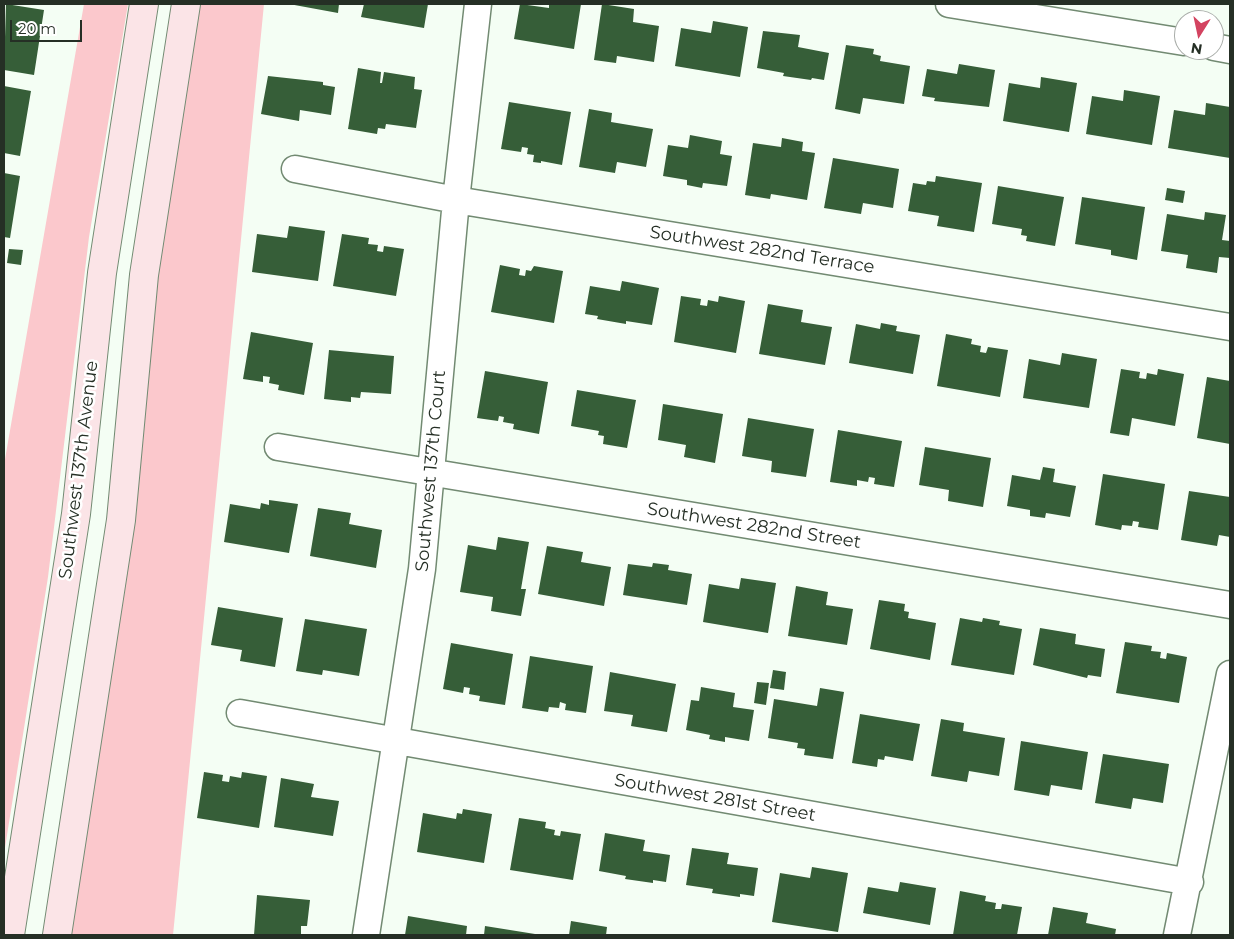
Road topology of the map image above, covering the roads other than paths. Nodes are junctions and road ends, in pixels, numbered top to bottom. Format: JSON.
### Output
{"nodes":[{"id":1,"x":144,"y":4,"type":"edge"},
{"id":2,"x":186,"y":4,"type":"edge"},
{"id":3,"x":478,"y":4,"type":"edge"},
{"id":4,"x":950,"y":4,"type":"edge"},
{"id":5,"x":1174,"y":40,"type":"edge"},
{"id":6,"x":295,"y":169,"type":"dead end"},
{"id":7,"x":456,"y":200,"type":"junction"},
{"id":8,"x":1230,"y":327,"type":"edge"},
{"id":9,"x":278,"y":447,"type":"dead end"},
{"id":10,"x":431,"y":472,"type":"junction"},
{"id":11,"x":1230,"y":605,"type":"edge"},
{"id":12,"x":1230,"y":674,"type":"edge"},
{"id":13,"x":240,"y":712,"type":"dead end"},
{"id":14,"x":397,"y":741,"type":"junction"},
{"id":15,"x":1190,"y":882,"type":"junction"},
{"id":16,"x":10,"y":935,"type":"edge"},
{"id":17,"x":57,"y":935,"type":"edge"},
{"id":18,"x":366,"y":935,"type":"edge"},
{"id":19,"x":1177,"y":935,"type":"edge"}],
"edges":[{"from":1,"to":16,"type":"main road","name":"Southwest 137th Avenue"},
{"from":2,"to":17,"type":"main road"},
{"from":3,"to":7,"type":"street","name":"Southwest 137th Court"},
{"from":4,"to":5,"type":"street"},
{"from":6,"to":7,"type":"street","name":"Southwest 282nd Terrace"},
{"from":7,"to":8,"type":"street","name":"Southwest 282nd Terrace"},
{"from":7,"to":10,"type":"street","name":"Southwest 137th Court"},
{"from":9,"to":10,"type":"street","name":"Southwest 282nd Street"},
{"from":10,"to":11,"type":"street","name":"Southwest 282nd Street"},
{"from":10,"to":14,"type":"street","name":"Southwest 137th Court"},
{"from":12,"to":15,"type":"street"},
{"from":13,"to":14,"type":"street","name":"Southwest 281st Street"},
{"from":14,"to":15,"type":"street","name":"Southwest 281st Street"},
{"from":14,"to":18,"type":"street","name":"Southwest 137th Court"},
{"from":15,"to":19,"type":"street"}]}
